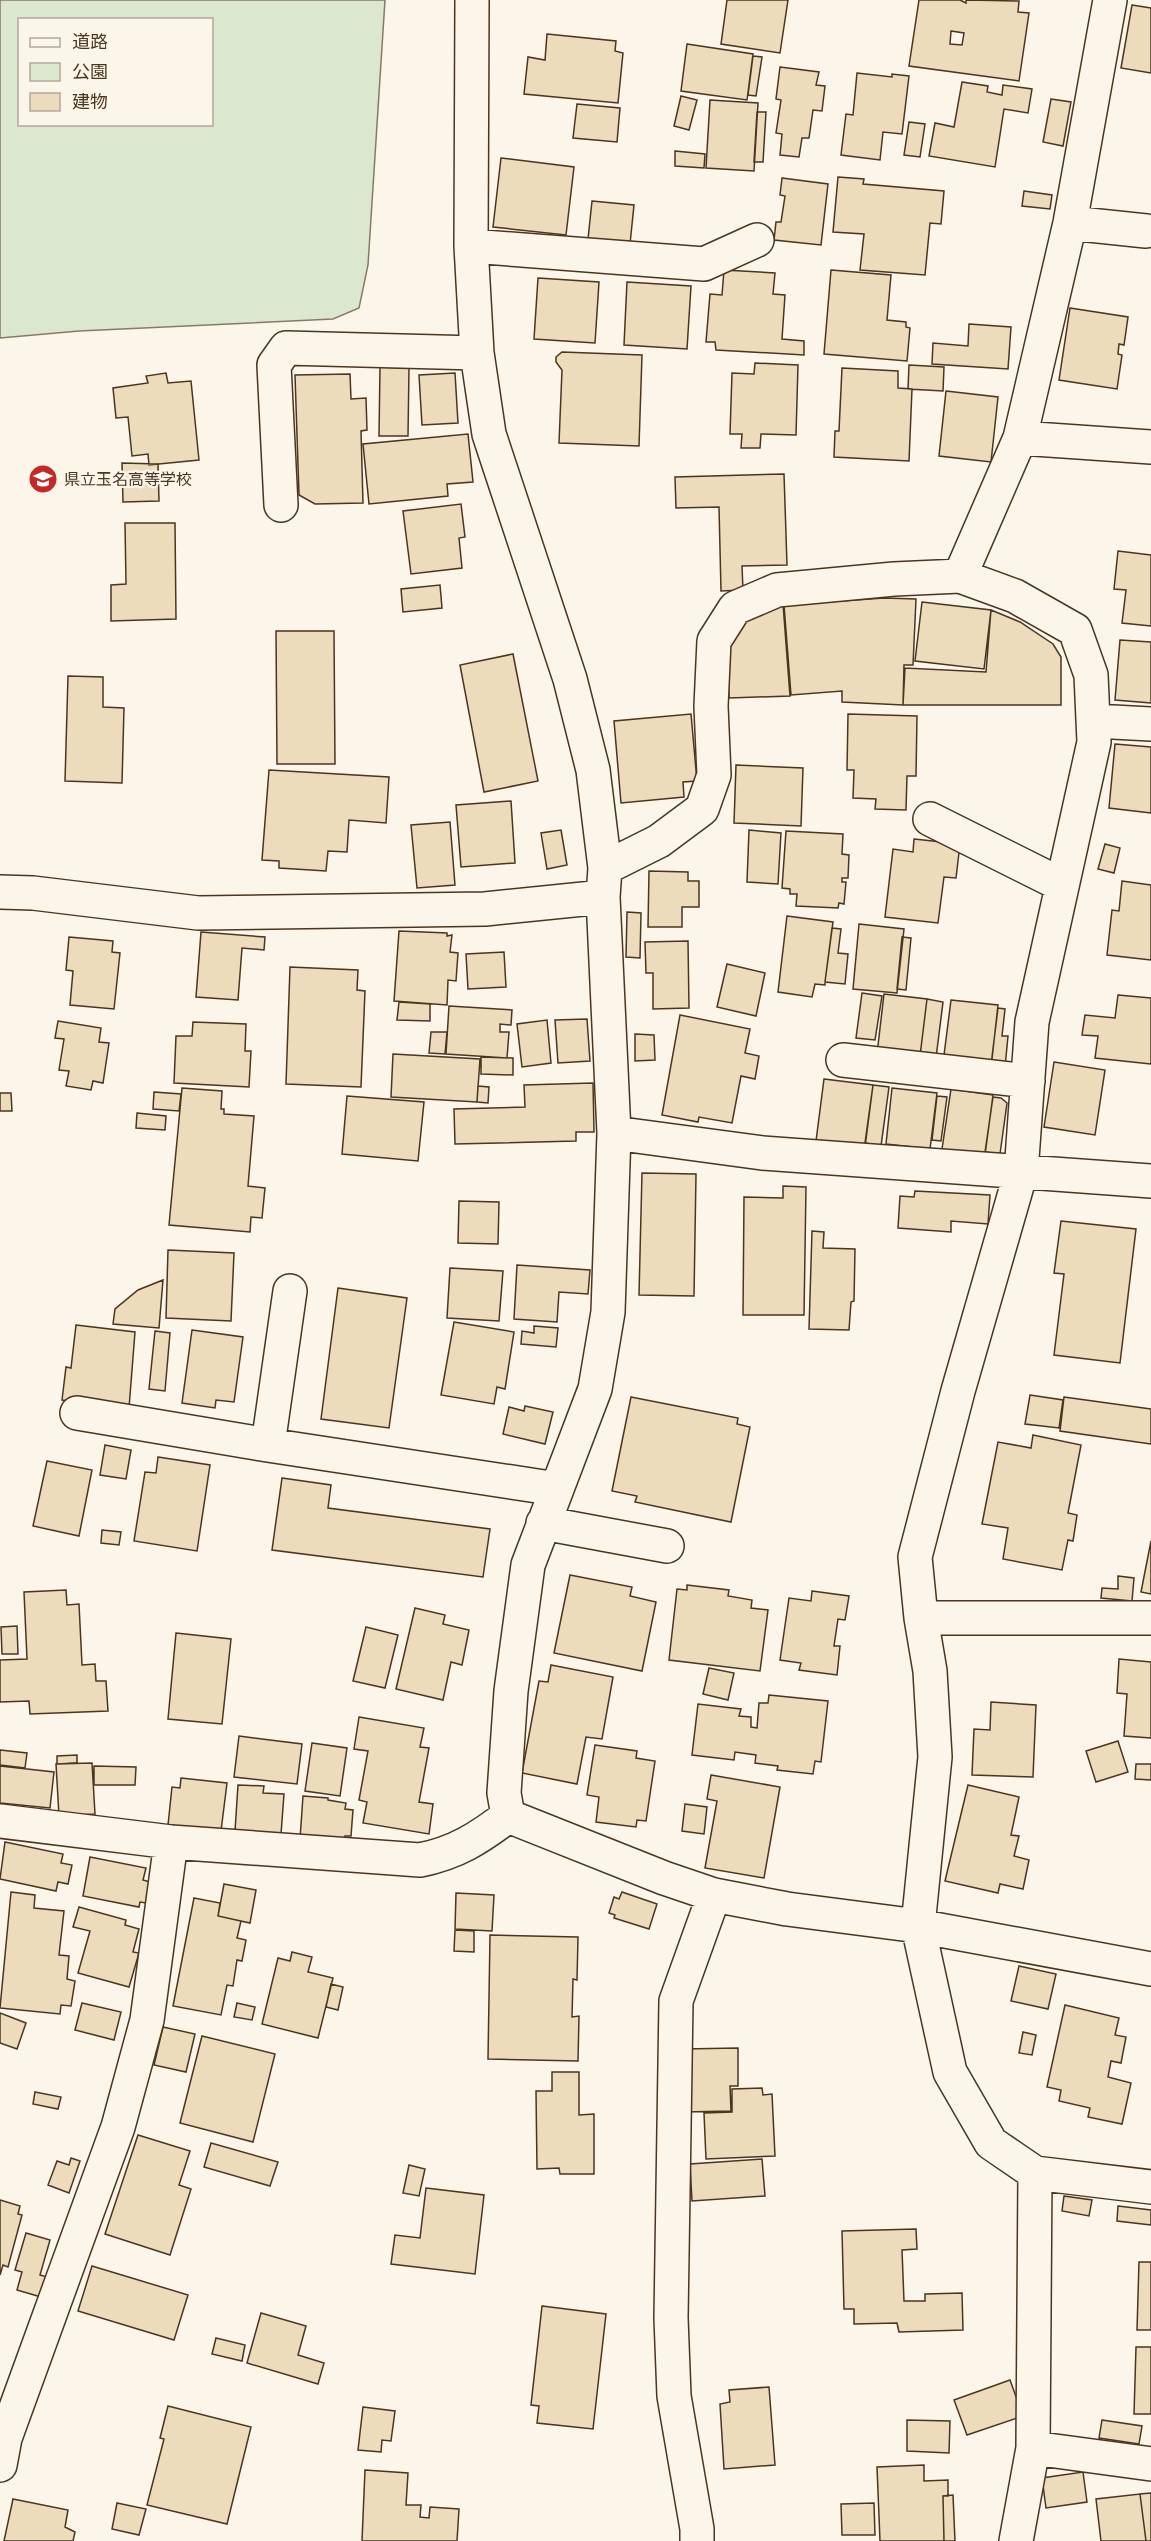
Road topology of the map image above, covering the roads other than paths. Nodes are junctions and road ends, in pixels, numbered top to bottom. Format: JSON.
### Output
{"nodes":[{"id":1,"x":471,"y":0,"type":"edge"},
{"id":2,"x":1110,"y":0,"type":"edge"},
{"id":3,"x":1070,"y":223,"type":"junction"},
{"id":4,"x":1146,"y":231,"type":"dead end"},
{"id":5,"x":757,"y":240,"type":"dead end"},
{"id":6,"x":471,"y":246,"type":"junction"},
{"id":7,"x":477,"y":353,"type":"junction"},
{"id":8,"x":1020,"y":438,"type":"junction"},
{"id":9,"x":1151,"y":447,"type":"edge"},
{"id":10,"x":281,"y":505,"type":"dead end"},
{"id":11,"x":960,"y":576,"type":"junction"},
{"id":12,"x":1094,"y":721,"type":"junction"},
{"id":13,"x":1151,"y":724,"type":"edge"},
{"id":14,"x":930,"y":819,"type":"dead end"},
{"id":15,"x":604,"y":882,"type":"junction"},
{"id":16,"x":1062,"y":885,"type":"junction"},
{"id":17,"x":0,"y":892,"type":"edge"},
{"id":18,"x":843,"y":1060,"type":"dead end"},
{"id":19,"x":1028,"y":1081,"type":"junction"},
{"id":20,"x":614,"y":1133,"type":"junction"},
{"id":21,"x":1021,"y":1172,"type":"junction"},
{"id":22,"x":1151,"y":1181,"type":"edge"},
{"id":23,"x":290,"y":1291,"type":"dead end"},
{"id":24,"x":77,"y":1413,"type":"dead end"},
{"id":25,"x":268,"y":1445,"type":"junction"},
{"id":26,"x":557,"y":1489,"type":"junction"},
{"id":27,"x":543,"y":1523,"type":"junction"},
{"id":28,"x":667,"y":1546,"type":"dead end"},
{"id":29,"x":921,"y":1618,"type":"junction"},
{"id":30,"x":1151,"y":1618,"type":"edge"},
{"id":31,"x":508,"y":1816,"type":"junction"},
{"id":32,"x":0,"y":1821,"type":"edge"},
{"id":33,"x":171,"y":1842,"type":"junction"},
{"id":34,"x":714,"y":1895,"type":"junction"},
{"id":35,"x":918,"y":1926,"type":"junction"},
{"id":36,"x":1151,"y":1969,"type":"edge"},
{"id":37,"x":1035,"y":2174,"type":"junction"},
{"id":38,"x":1151,"y":2187,"type":"edge"},
{"id":39,"x":1033,"y":2448,"type":"junction"},
{"id":40,"x":1151,"y":2464,"type":"edge"},
{"id":41,"x":0,"y":2465,"type":"edge"},
{"id":42,"x":697,"y":2541,"type":"edge"},
{"id":43,"x":1016,"y":2541,"type":"edge"}],
"edges":[{"from":1,"to":6,"type":"street"},
{"from":2,"to":3,"type":"street"},
{"from":3,"to":4,"type":"street"},
{"from":3,"to":8,"type":"street"},
{"from":5,"to":6,"type":"street"},
{"from":6,"to":7,"type":"street"},
{"from":7,"to":10,"type":"street"},
{"from":7,"to":15,"type":"street"},
{"from":8,"to":9,"type":"street"},
{"from":8,"to":11,"type":"street"},
{"from":11,"to":12,"type":"street"},
{"from":11,"to":15,"type":"street"},
{"from":12,"to":13,"type":"street"},
{"from":12,"to":16,"type":"street"},
{"from":14,"to":16,"type":"street"},
{"from":15,"to":17,"type":"street"},
{"from":15,"to":20,"type":"street"},
{"from":16,"to":19,"type":"street"},
{"from":18,"to":19,"type":"street"},
{"from":19,"to":21,"type":"street"},
{"from":20,"to":21,"type":"street"},
{"from":20,"to":26,"type":"street"},
{"from":21,"to":22,"type":"street"},
{"from":21,"to":29,"type":"street"},
{"from":23,"to":25,"type":"street"},
{"from":24,"to":25,"type":"street"},
{"from":25,"to":26,"type":"street"},
{"from":26,"to":27,"type":"street"},
{"from":27,"to":28,"type":"street"},
{"from":27,"to":31,"type":"street"},
{"from":29,"to":30,"type":"street"},
{"from":29,"to":35,"type":"street"},
{"from":31,"to":33,"type":"street"},
{"from":31,"to":34,"type":"street"},
{"from":32,"to":33,"type":"street"},
{"from":33,"to":41,"type":"street"},
{"from":34,"to":35,"type":"street"},
{"from":34,"to":42,"type":"street"},
{"from":35,"to":36,"type":"street"},
{"from":35,"to":37,"type":"street"},
{"from":37,"to":38,"type":"street"},
{"from":37,"to":39,"type":"street"},
{"from":39,"to":40,"type":"street"},
{"from":39,"to":43,"type":"street"}]}
